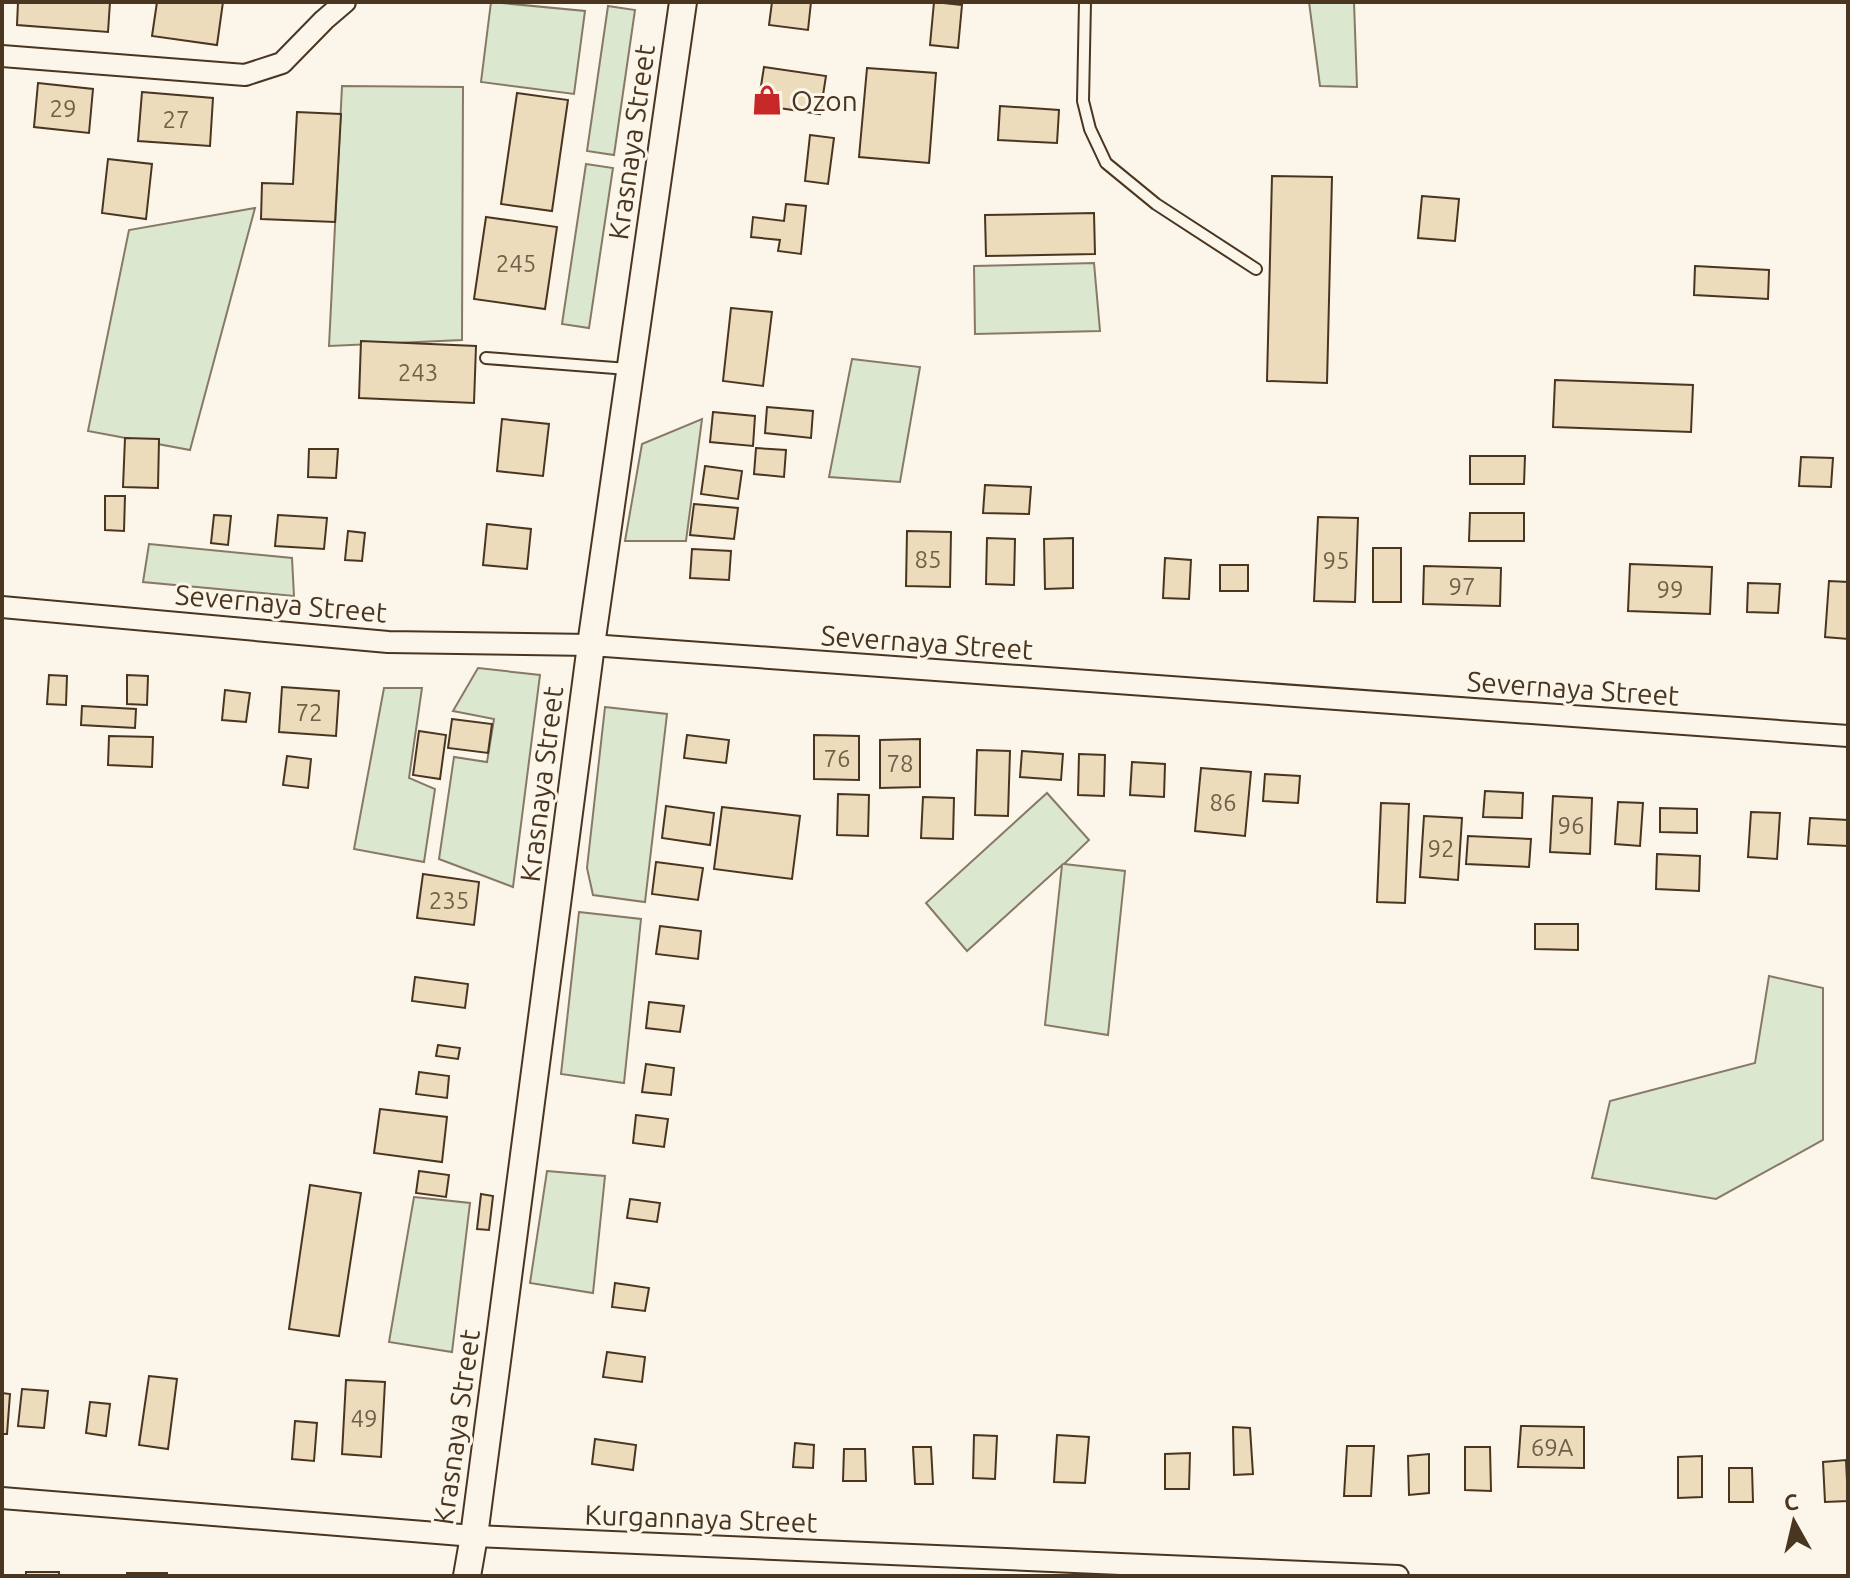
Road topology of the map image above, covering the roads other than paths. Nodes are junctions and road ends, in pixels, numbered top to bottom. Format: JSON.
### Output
{"nodes":[{"id":1,"x":345,"y":2,"type":"edge"},
{"id":2,"x":683,"y":2,"type":"edge"},
{"id":3,"x":1085,"y":2,"type":"edge"},
{"id":4,"x":2,"y":56,"type":"edge"},
{"id":5,"x":1256,"y":269,"type":"dead end"},
{"id":6,"x":486,"y":358,"type":"dead end"},
{"id":7,"x":630,"y":370,"type":"junction"},
{"id":8,"x":2,"y":607,"type":"edge"},
{"id":9,"x":591,"y":645,"type":"junction"},
{"id":10,"x":1848,"y":736,"type":"edge"},
{"id":11,"x":2,"y":1498,"type":"edge"},
{"id":12,"x":474,"y":1536,"type":"junction"},
{"id":13,"x":467,"y":1576,"type":"edge"},
{"id":14,"x":1398,"y":1576,"type":"edge"}],
"edges":[{"from":1,"to":4,"type":"street"},
{"from":2,"to":7,"type":"street","name":"Krasnaya Street"},
{"from":3,"to":5,"type":"lane"},
{"from":6,"to":7,"type":"lane"},
{"from":7,"to":9,"type":"street","name":"Krasnaya Street"},
{"from":8,"to":9,"type":"street","name":"Severnaya Street"},
{"from":9,"to":10,"type":"street","name":"Severnaya Street"},
{"from":9,"to":12,"type":"street","name":"Krasnaya Street"},
{"from":11,"to":12,"type":"street","name":"Kurgannaya Street"},
{"from":12,"to":13,"type":"street","name":"Krasnaya Street"},
{"from":12,"to":14,"type":"street","name":"Kurgannaya Street"}]}
